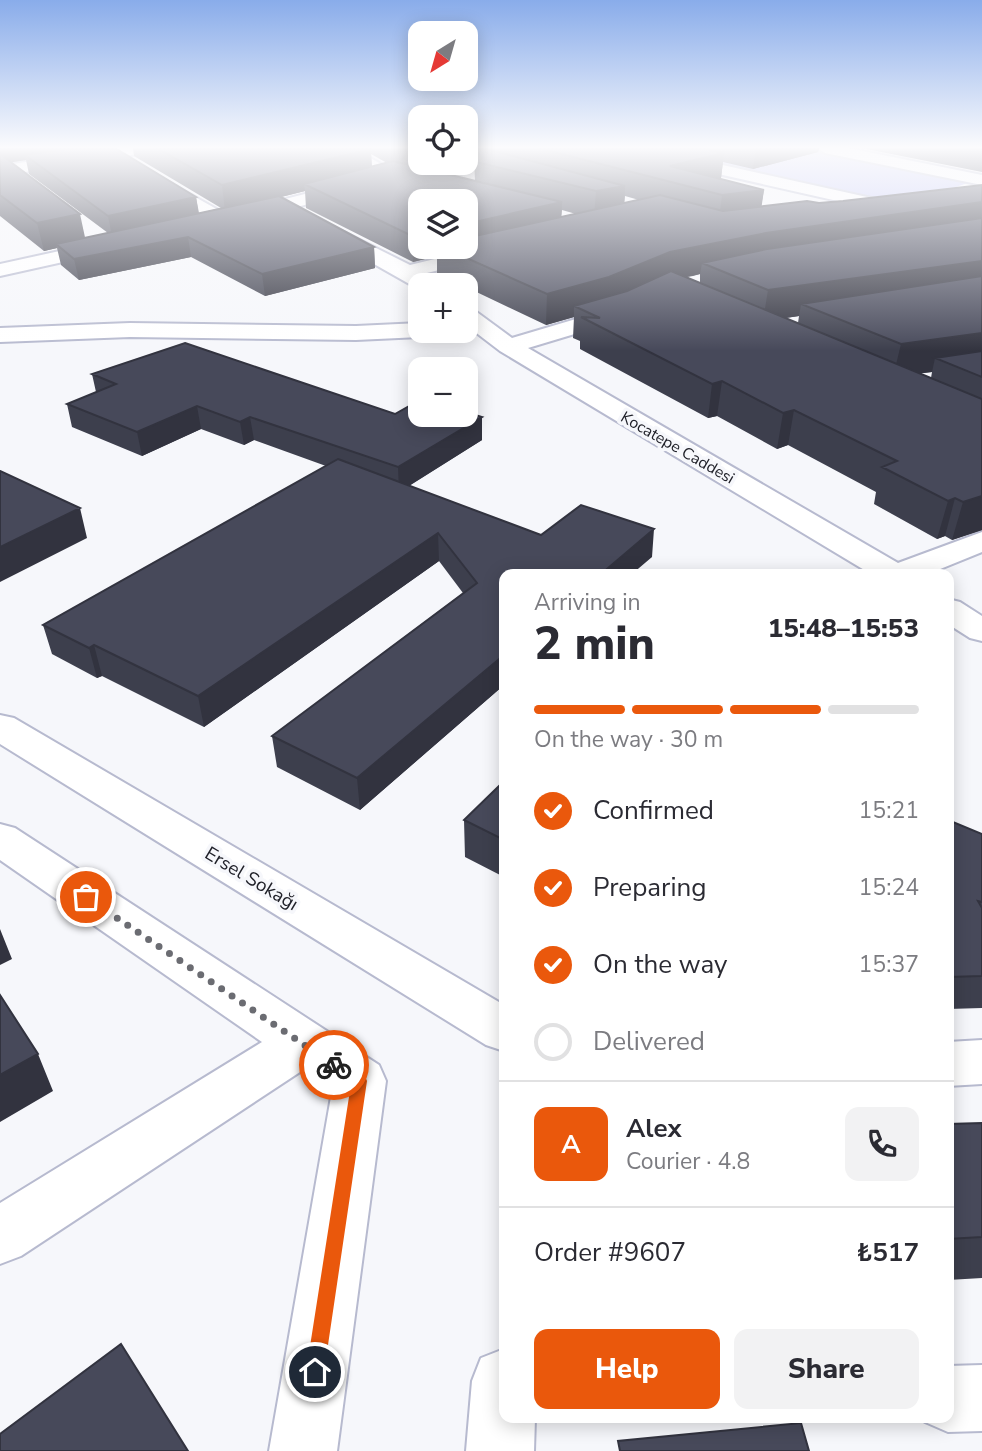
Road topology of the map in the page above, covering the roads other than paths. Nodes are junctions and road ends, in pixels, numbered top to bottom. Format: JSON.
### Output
{"nodes":[{"id":1,"x":215,"y":216,"type":"edge"},
{"id":2,"x":241,"y":216,"type":"edge"},
{"id":3,"x":301,"y":216,"type":"edge"},
{"id":4,"x":920,"y":216,"type":"edge"},
{"id":5,"x":222,"y":220,"type":"junction"},
{"id":6,"x":196,"y":226,"type":"edge"},
{"id":7,"x":88,"y":231,"type":"edge"},
{"id":8,"x":982,"y":234,"type":"edge"},
{"id":9,"x":133,"y":240,"type":"edge"},
{"id":10,"x":933,"y":242,"type":"edge"},
{"id":11,"x":108,"y":246,"type":"junction"},
{"id":12,"x":501,"y":249,"type":"edge"},
{"id":13,"x":0,"y":270,"type":"edge"},
{"id":14,"x":407,"y":272,"type":"joint"},
{"id":15,"x":637,"y":305,"type":"edge"},
{"id":16,"x":478,"y":327,"type":"edge"},
{"id":17,"x":408,"y":330,"type":"edge"},
{"id":18,"x":0,"y":335,"type":"edge"},
{"id":19,"x":508,"y":346,"type":"junction"},
{"id":20,"x":982,"y":541,"type":"edge"},
{"id":21,"x":888,"y":569,"type":"edge"},
{"id":22,"x":910,"y":569,"type":"edge"},
{"id":23,"x":954,"y":613,"type":"edge"},
{"id":24,"x":982,"y":631,"type":"edge"},
{"id":25,"x":0,"y":727,"type":"edge"},
{"id":26,"x":0,"y":839,"type":"edge"},
{"id":27,"x":499,"y":1027,"type":"edge"},
{"id":28,"x":302,"y":1044,"type":"junction"},
{"id":29,"x":982,"y":1062,"type":"edge"},
{"id":30,"x":954,"y":1064,"type":"edge"},
{"id":31,"x":0,"y":1236,"type":"edge"},
{"id":32,"x":982,"y":1398,"type":"edge"},
{"id":33,"x":954,"y":1399,"type":"edge"},
{"id":34,"x":303,"y":1451,"type":"edge"}],
"edges":[{"from":1,"to":5,"type":"street"},
{"from":2,"to":5,"type":"street"},
{"from":3,"to":14,"type":"street"},
{"from":4,"to":8,"type":"street"},
{"from":5,"to":6,"type":"street"},
{"from":7,"to":11,"type":"street"},
{"from":8,"to":10,"type":"street"},
{"from":9,"to":11,"type":"street"},
{"from":11,"to":13,"type":"street"},
{"from":12,"to":14,"type":"street"},
{"from":15,"to":19,"type":"street"},
{"from":16,"to":19,"type":"street","name":"Kocatepe Caddesi"},
{"from":17,"to":18,"type":"street"},
{"from":19,"to":21,"type":"street","name":"Kocatepe Caddesi"},
{"from":20,"to":22,"type":"street"},
{"from":23,"to":24,"type":"street"},
{"from":25,"to":27,"type":"street","name":"Ersel Sokağı"},
{"from":26,"to":28,"type":"street"},
{"from":28,"to":31,"type":"street"},
{"from":28,"to":34,"type":"street"},
{"from":29,"to":30,"type":"street"},
{"from":32,"to":33,"type":"street"}]}
